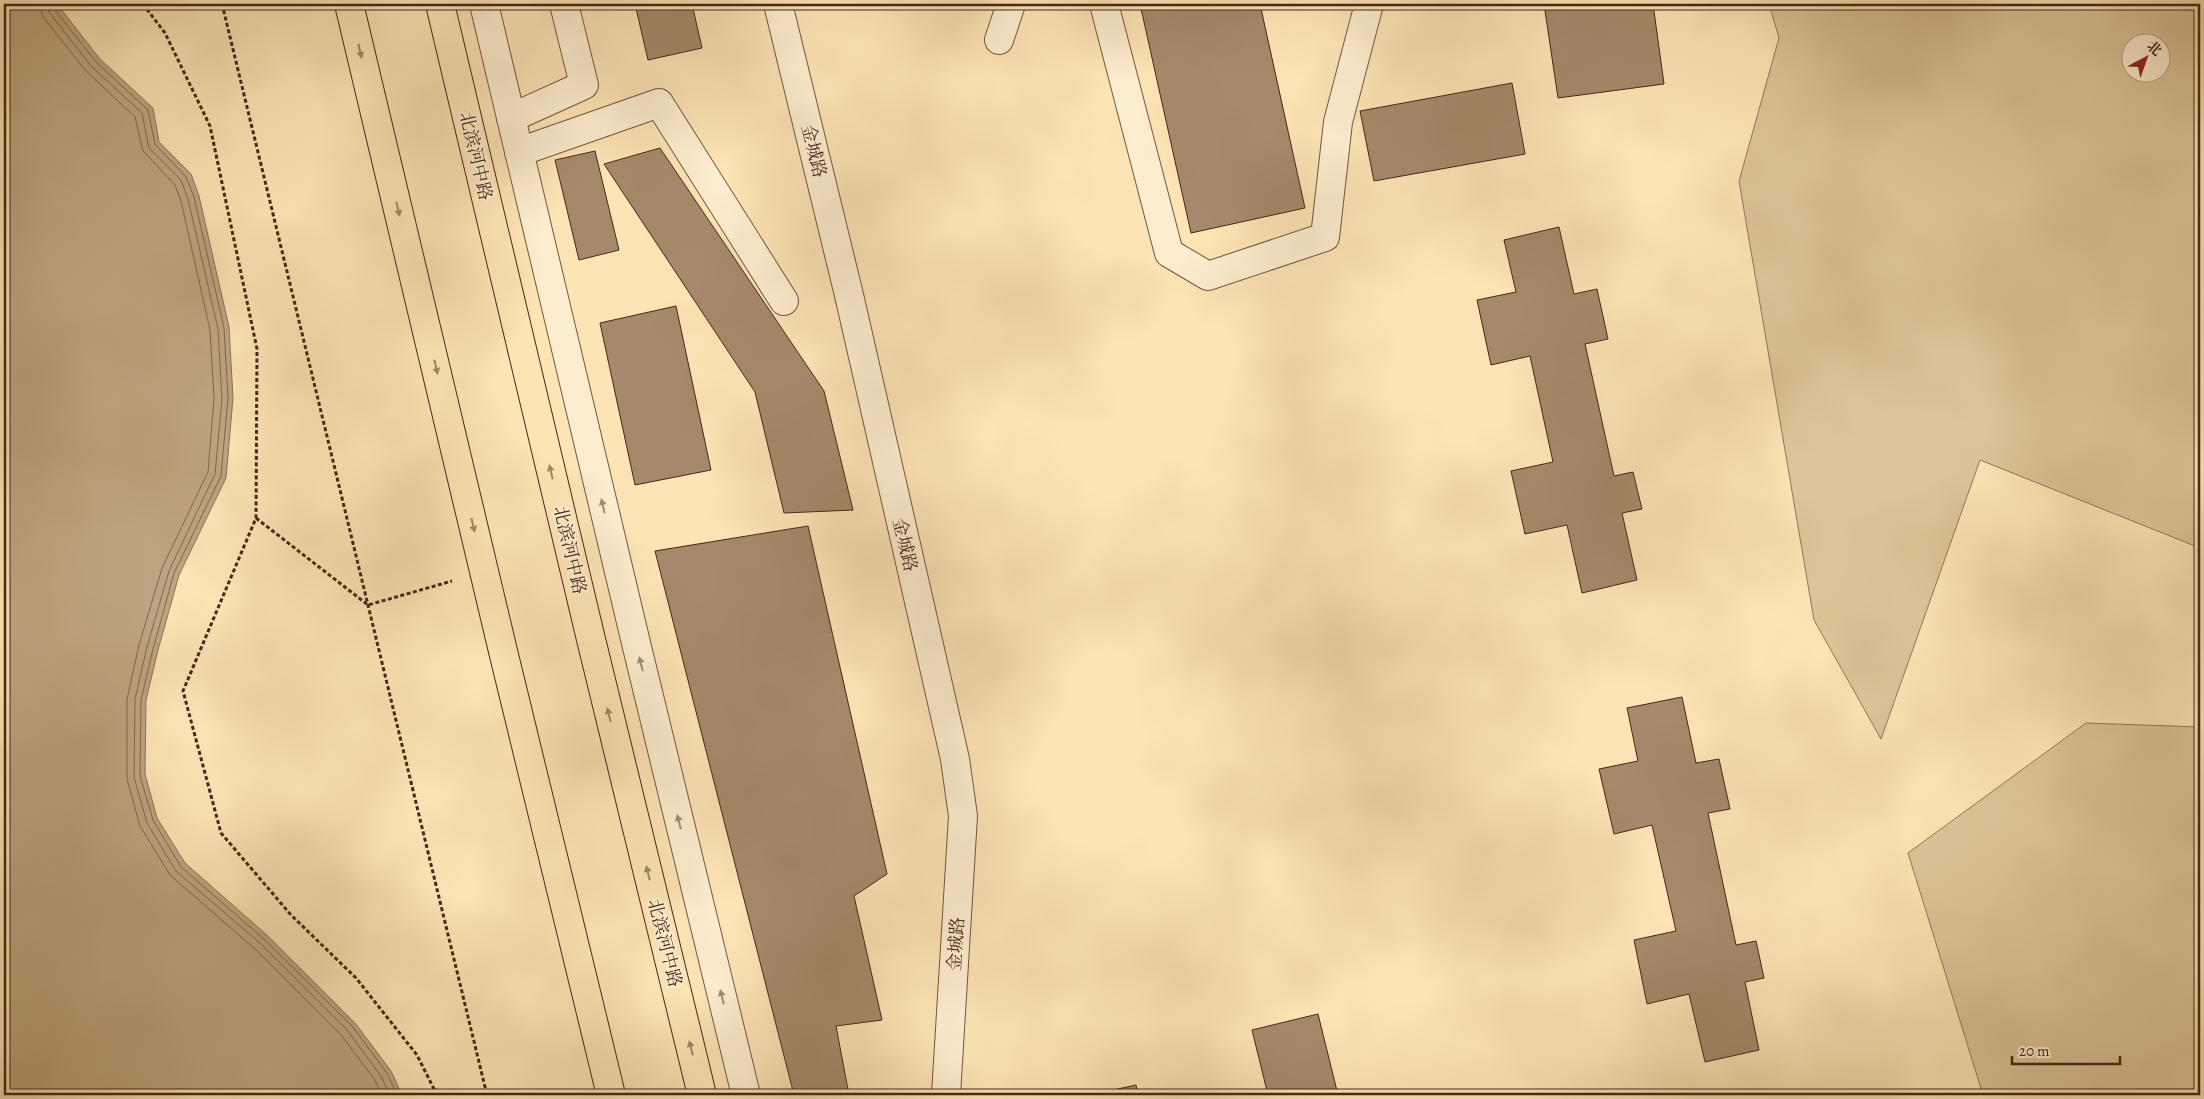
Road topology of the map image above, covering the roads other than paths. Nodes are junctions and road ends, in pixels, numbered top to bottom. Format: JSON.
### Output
{"nodes":[{"id":1,"x":349,"y":4,"type":"edge"},
{"id":2,"x":440,"y":4,"type":"edge"},
{"id":3,"x":484,"y":4,"type":"edge"},
{"id":4,"x":564,"y":4,"type":"edge"},
{"id":5,"x":778,"y":4,"type":"edge"},
{"id":6,"x":1011,"y":4,"type":"edge"},
{"id":7,"x":1104,"y":4,"type":"edge"},
{"id":8,"x":1369,"y":4,"type":"edge"},
{"id":9,"x":999,"y":40,"type":"dead end"},
{"id":10,"x":511,"y":118,"type":"junction"},
{"id":11,"x":519,"y":152,"type":"junction"},
{"id":12,"x":784,"y":301,"type":"dead end"},
{"id":13,"x":611,"y":1095,"type":"edge"},
{"id":14,"x":702,"y":1095,"type":"edge"},
{"id":15,"x":746,"y":1095,"type":"edge"},
{"id":16,"x":946,"y":1095,"type":"edge"}],
"edges":[{"from":1,"to":13,"type":"main road","one_way":true},
{"from":14,"to":2,"type":"main road","name":"北滨河中路","one_way":true},
{"from":3,"to":10,"type":"street"},
{"from":4,"to":10,"type":"street"},
{"from":5,"to":16,"type":"street","name":"金城路"},
{"from":6,"to":9,"type":"street"},
{"from":7,"to":8,"type":"street"},
{"from":10,"to":11,"type":"street"},
{"from":11,"to":12,"type":"street"},
{"from":15,"to":11,"type":"street","one_way":true}]}
